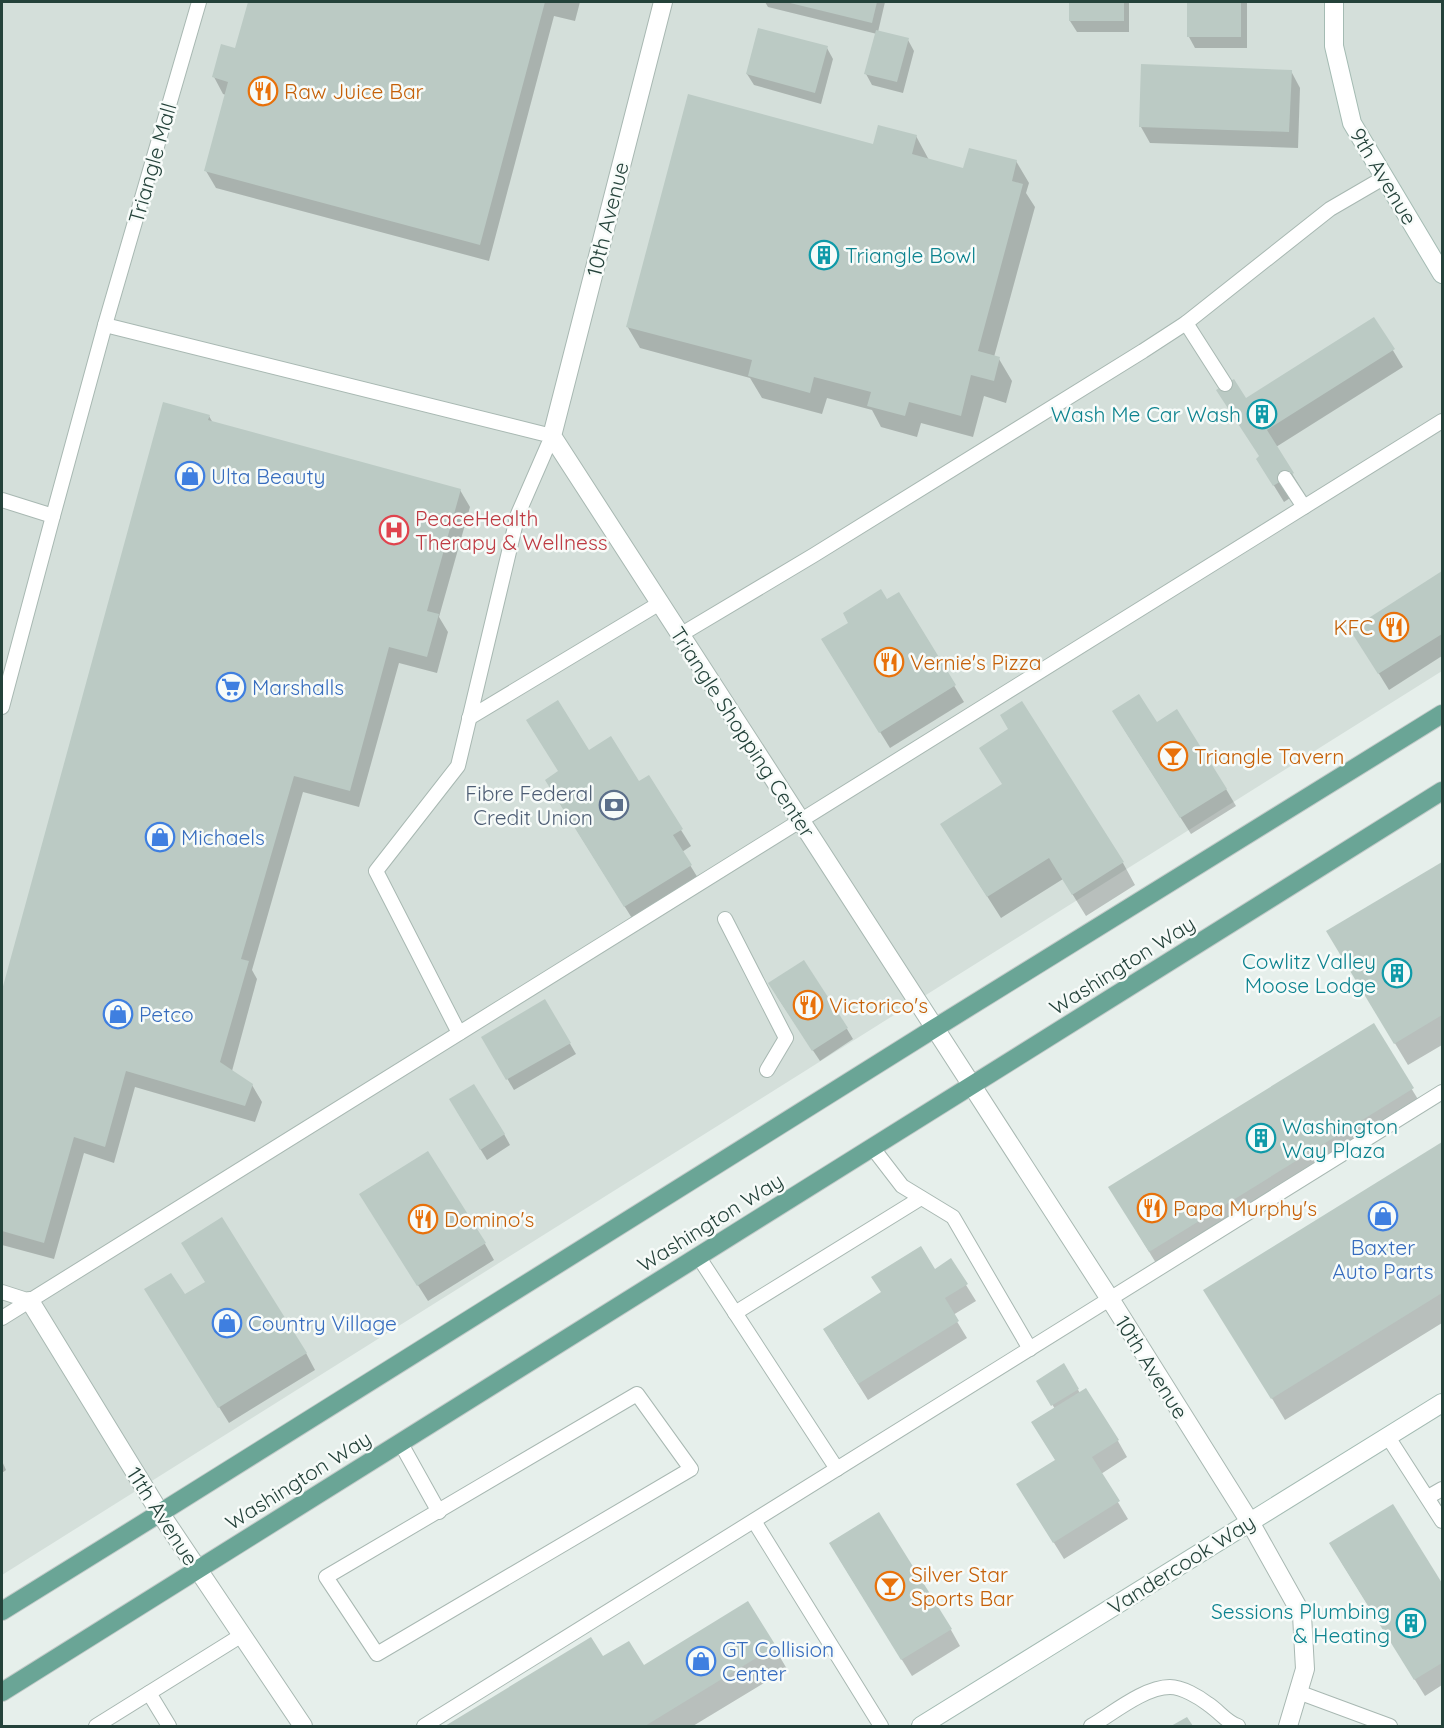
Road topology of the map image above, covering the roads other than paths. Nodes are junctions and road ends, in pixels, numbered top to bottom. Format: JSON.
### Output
{"nodes":[{"id":1,"x":199,"y":2,"type":"edge"},
{"id":2,"x":663,"y":2,"type":"edge"},
{"id":3,"x":1334,"y":2,"type":"edge"},
{"id":4,"x":1385,"y":177,"type":"junction"},
{"id":5,"x":1443,"y":274,"type":"edge"},
{"id":6,"x":1186,"y":323,"type":"junction"},
{"id":7,"x":105,"y":325,"type":"junction"},
{"id":8,"x":1225,"y":384,"type":"dead end"},
{"id":9,"x":1443,"y":421,"type":"edge"},
{"id":10,"x":552,"y":436,"type":"junction"},
{"id":11,"x":1285,"y":478,"type":"dead end"},
{"id":12,"x":2,"y":500,"type":"edge"},
{"id":13,"x":1304,"y":507,"type":"junction"},
{"id":14,"x":53,"y":516,"type":"junction"},
{"id":15,"x":660,"y":603,"type":"junction"},
{"id":16,"x":680,"y":635,"type":"junction"},
{"id":17,"x":2,"y":707,"type":"edge"},
{"id":18,"x":1443,"y":714,"type":"edge"},
{"id":19,"x":469,"y":718,"type":"junction"},
{"id":20,"x":1443,"y":791,"type":"edge"},
{"id":21,"x":800,"y":819,"type":"junction"},
{"id":22,"x":725,"y":919,"type":"dead end"},
{"id":23,"x":935,"y":1028,"type":"junction"},
{"id":24,"x":459,"y":1033,"type":"junction"},
{"id":25,"x":767,"y":1070,"type":"dead end"},
{"id":26,"x":972,"y":1085,"type":"junction"},
{"id":27,"x":1443,"y":1092,"type":"edge"},
{"id":28,"x":872,"y":1147,"type":"junction"},
{"id":29,"x":921,"y":1198,"type":"junction"},
{"id":30,"x":698,"y":1256,"type":"junction"},
{"id":31,"x":2,"y":1293,"type":"edge"},
{"id":32,"x":1110,"y":1299,"type":"junction"},
{"id":33,"x":30,"y":1301,"type":"junction"},
{"id":34,"x":735,"y":1313,"type":"junction"},
{"id":35,"x":2,"y":1318,"type":"edge"},
{"id":36,"x":1030,"y":1349,"type":"junction"},
{"id":37,"x":1443,"y":1403,"type":"edge"},
{"id":38,"x":1388,"y":1437,"type":"junction"},
{"id":39,"x":400,"y":1442,"type":"junction"},
{"id":40,"x":837,"y":1469,"type":"junction"},
{"id":41,"x":1443,"y":1489,"type":"edge"},
{"id":42,"x":1428,"y":1497,"type":"junction"},
{"id":43,"x":439,"y":1512,"type":"junction"},
{"id":44,"x":160,"y":1513,"type":"junction"},
{"id":45,"x":754,"y":1521,"type":"junction"},
{"id":46,"x":1443,"y":1521,"type":"edge"},
{"id":47,"x":1250,"y":1522,"type":"junction"},
{"id":48,"x":198,"y":1569,"type":"junction"},
{"id":49,"x":2,"y":1611,"type":"edge"},
{"id":50,"x":242,"y":1635,"type":"junction"},
{"id":51,"x":2,"y":1692,"type":"edge"},
{"id":52,"x":1298,"y":1692,"type":"junction"},
{"id":53,"x":149,"y":1694,"type":"junction"},
{"id":54,"x":96,"y":1726,"type":"edge"},
{"id":55,"x":169,"y":1726,"type":"edge"},
{"id":56,"x":303,"y":1726,"type":"edge"},
{"id":57,"x":424,"y":1726,"type":"edge"},
{"id":58,"x":881,"y":1726,"type":"edge"},
{"id":59,"x":921,"y":1726,"type":"edge"},
{"id":60,"x":1091,"y":1726,"type":"edge"},
{"id":61,"x":1238,"y":1726,"type":"edge"},
{"id":62,"x":1288,"y":1726,"type":"edge"},
{"id":63,"x":1390,"y":1726,"type":"edge"}],
"edges":[{"from":1,"to":7,"type":"lane","name":"Triangle Mall"},
{"from":2,"to":10,"type":"street","name":"10th Avenue"},
{"from":3,"to":4,"type":"street","name":"9th Avenue"},
{"from":4,"to":5,"type":"street","name":"9th Avenue"},
{"from":4,"to":6,"type":"lane"},
{"from":6,"to":8,"type":"lane"},
{"from":6,"to":16,"type":"lane"},
{"from":7,"to":10,"type":"lane"},
{"from":7,"to":14,"type":"lane","name":"Triangle Mall"},
{"from":9,"to":13,"type":"lane"},
{"from":10,"to":15,"type":"street","name":"Triangle Shopping Center"},
{"from":10,"to":19,"type":"lane"},
{"from":11,"to":13,"type":"lane"},
{"from":12,"to":14,"type":"lane"},
{"from":13,"to":21,"type":"lane"},
{"from":14,"to":17,"type":"lane","name":"Triangle Mall"},
{"from":15,"to":16,"type":"street","name":"Triangle Shopping Center"},
{"from":15,"to":19,"type":"lane"},
{"from":16,"to":21,"type":"street","name":"Triangle Shopping Center"},
{"from":18,"to":23,"type":"main road"},
{"from":19,"to":24,"type":"lane"},
{"from":20,"to":26,"type":"main road","name":"Washington Way"},
{"from":21,"to":23,"type":"street","name":"Triangle Shopping Center"},
{"from":21,"to":24,"type":"lane"},
{"from":22,"to":25,"type":"lane"},
{"from":23,"to":26,"type":"street","name":"10th Avenue"},
{"from":23,"to":44,"type":"main road"},
{"from":24,"to":33,"type":"lane"},
{"from":26,"to":28,"type":"main road","name":"Washington Way"},
{"from":26,"to":32,"type":"street","name":"10th Avenue"},
{"from":27,"to":32,"type":"lane"},
{"from":28,"to":29,"type":"lane"},
{"from":28,"to":30,"type":"main road","name":"Washington Way"},
{"from":29,"to":34,"type":"lane"},
{"from":29,"to":36,"type":"lane"},
{"from":30,"to":34,"type":"lane"},
{"from":30,"to":39,"type":"main road","name":"Washington Way"},
{"from":31,"to":33,"type":"lane"},
{"from":32,"to":36,"type":"lane"},
{"from":32,"to":47,"type":"street","name":"10th Avenue"},
{"from":33,"to":35,"type":"lane"},
{"from":33,"to":44,"type":"street","name":"11th Avenue"},
{"from":34,"to":40,"type":"lane"},
{"from":36,"to":40,"type":"lane"},
{"from":37,"to":38,"type":"street","name":"Vandercook Way"},
{"from":38,"to":42,"type":"lane"},
{"from":38,"to":47,"type":"street","name":"Vandercook Way"},
{"from":39,"to":43,"type":"lane"},
{"from":39,"to":48,"type":"main road","name":"Washington Way"},
{"from":40,"to":45,"type":"lane"},
{"from":41,"to":42,"type":"lane"},
{"from":42,"to":46,"type":"lane"},
{"from":43,"to":43,"type":"lane"},
{"from":44,"to":48,"type":"street","name":"11th Avenue"},
{"from":44,"to":49,"type":"main road"},
{"from":45,"to":57,"type":"lane"},
{"from":45,"to":58,"type":"lane"},
{"from":47,"to":52,"type":"street","name":"10th Avenue"},
{"from":47,"to":59,"type":"street","name":"Vandercook Way"},
{"from":48,"to":50,"type":"street","name":"11th Avenue"},
{"from":48,"to":51,"type":"main road","name":"Washington Way"},
{"from":50,"to":53,"type":"lane"},
{"from":50,"to":56,"type":"street","name":"11th Avenue"},
{"from":52,"to":62,"type":"street","name":"10th Avenue"},
{"from":52,"to":63,"type":"lane"},
{"from":53,"to":54,"type":"lane"},
{"from":53,"to":55,"type":"lane"},
{"from":60,"to":61,"type":"lane"}]}
